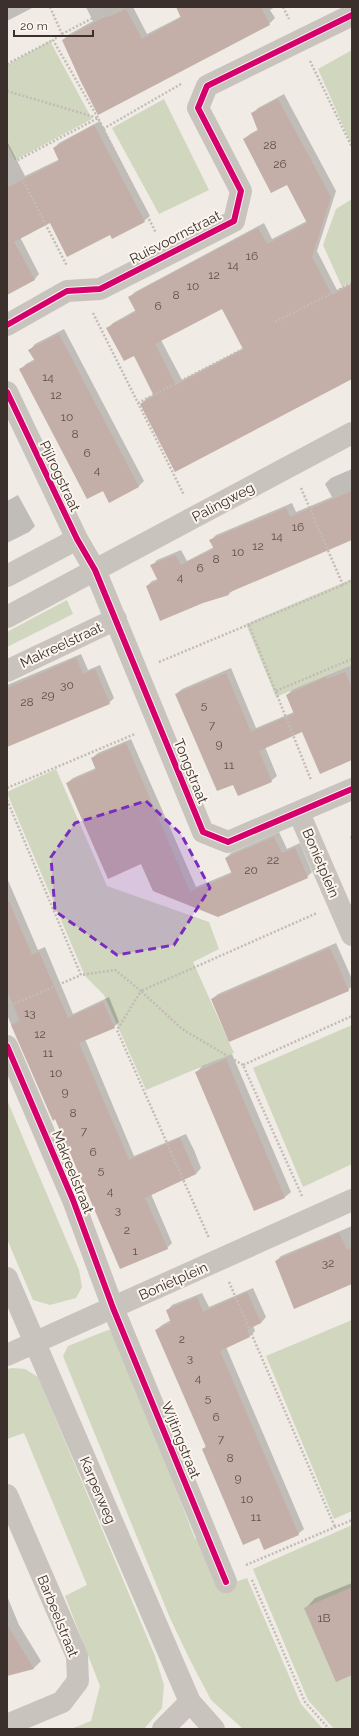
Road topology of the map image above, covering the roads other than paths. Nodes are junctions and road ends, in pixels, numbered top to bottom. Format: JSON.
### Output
{"nodes":[{"id":1,"x":348,"y":17,"type":"edge"},
{"id":2,"x":7,"y":325,"type":"edge"},
{"id":3,"x":7,"y":392,"type":"edge"},
{"id":4,"x":352,"y":433,"type":"edge"},
{"id":5,"x":77,"y":539,"type":"junction"},
{"id":6,"x":95,"y":570,"type":"junction"},
{"id":7,"x":7,"y":576,"type":"edge"},
{"id":8,"x":7,"y":617,"type":"edge"},
{"id":9,"x":116,"y":619,"type":"junction"},
{"id":10,"x":7,"y":671,"type":"edge"},
{"id":11,"x":352,"y":789,"type":"edge"},
{"id":12,"x":299,"y":813,"type":"junction"},
{"id":13,"x":352,"y":935,"type":"edge"},
{"id":14,"x":7,"y":1046,"type":"edge"},
{"id":15,"x":352,"y":1200,"type":"edge"},
{"id":16,"x":7,"y":1278,"type":"edge"},
{"id":17,"x":113,"y":1308,"type":"junction"},
{"id":18,"x":35,"y":1342,"type":"junction"},
{"id":19,"x":7,"y":1355,"type":"edge"},
{"id":20,"x":7,"y":1495,"type":"edge"},
{"id":21,"x":226,"y":1582,"type":"road end"},
{"id":22,"x":190,"y":1702,"type":"junction"},
{"id":23,"x":7,"y":1725,"type":"edge"},
{"id":24,"x":164,"y":1729,"type":"edge"},
{"id":25,"x":214,"y":1729,"type":"edge"}],
"edges":[{"from":1,"to":2,"type":"street","name":"Ruisvoornstraat"},
{"from":3,"to":5,"type":"street","name":"Pijlrogstraat"},
{"from":4,"to":6,"type":"street","name":"Palingweg"},
{"from":5,"to":6,"type":"street","name":"Pijlrogstraat"},
{"from":5,"to":7,"type":"street"},
{"from":6,"to":8,"type":"street"},
{"from":6,"to":9,"type":"street","name":"Tongstraat"},
{"from":9,"to":10,"type":"street","name":"Makreelstraat"},
{"from":9,"to":12,"type":"street","name":"Tongstraat"},
{"from":11,"to":12,"type":"street","name":"Tongstraat"},
{"from":12,"to":13,"type":"street","name":"Bonietplein"},
{"from":14,"to":17,"type":"street","name":"Makreelstraat"},
{"from":15,"to":17,"type":"street","name":"Bonietplein"},
{"from":16,"to":18,"type":"street","name":"Karperweg"},
{"from":17,"to":18,"type":"street","name":"Bonietplein"},
{"from":17,"to":21,"type":"street","name":"Wijtingstraat"},
{"from":18,"to":19,"type":"street","name":"Bonietplein"},
{"from":18,"to":22,"type":"street","name":"Karperweg"},
{"from":20,"to":23,"type":"street","name":"Barbeelstraat"},
{"from":22,"to":24,"type":"street"},
{"from":22,"to":25,"type":"street","name":"Karperweg"}]}
